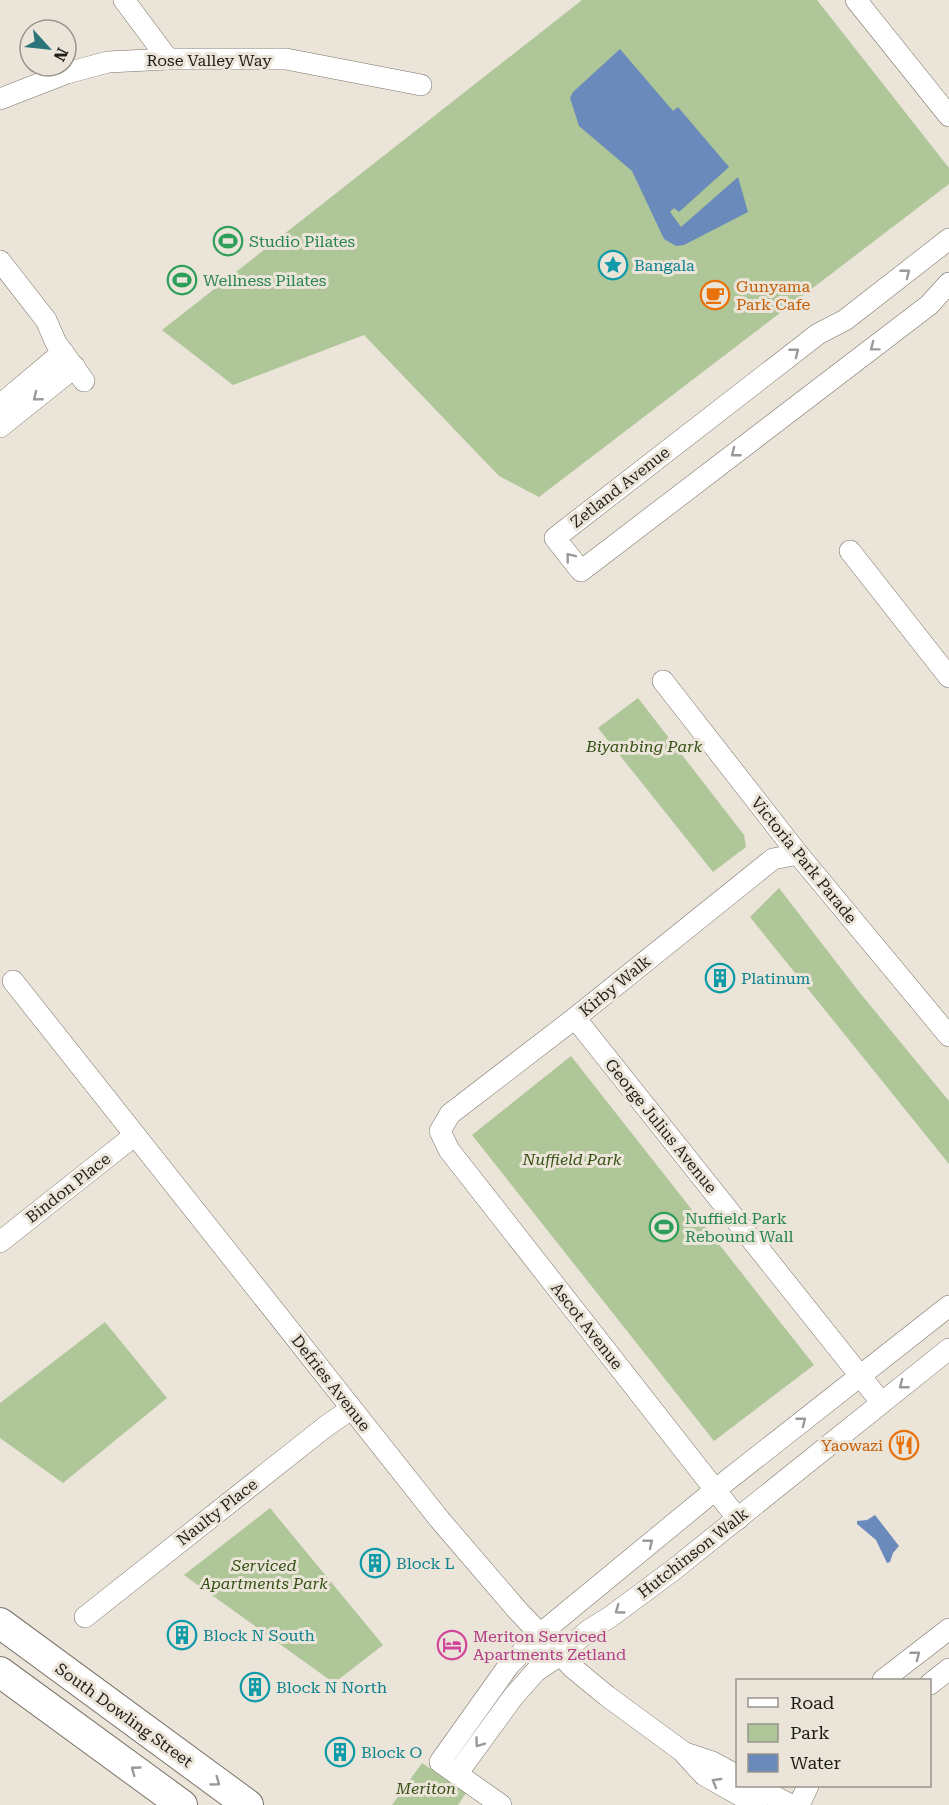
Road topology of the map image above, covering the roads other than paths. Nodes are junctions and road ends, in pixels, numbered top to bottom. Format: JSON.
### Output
{"nodes":[{"id":1,"x":124,"y":0,"type":"edge"},
{"id":2,"x":856,"y":0,"type":"edge"},
{"id":3,"x":168,"y":58,"type":"junction"},
{"id":4,"x":421,"y":85,"type":"dead end"},
{"id":5,"x":0,"y":99,"type":"edge"},
{"id":6,"x":949,"y":116,"type":"edge"},
{"id":7,"x":949,"y":239,"type":"edge"},
{"id":8,"x":0,"y":261,"type":"edge"},
{"id":9,"x":949,"y":283,"type":"edge"},
{"id":10,"x":0,"y":284,"type":"edge"},
{"id":11,"x":70,"y":361,"type":"junction"},
{"id":12,"x":0,"y":405,"type":"edge"},
{"id":13,"x":0,"y":427,"type":"edge"},
{"id":14,"x":850,"y":551,"type":"dead end"},
{"id":15,"x":949,"y":677,"type":"edge"},
{"id":16,"x":663,"y":681,"type":"dead end"},
{"id":17,"x":798,"y":854,"type":"junction"},
{"id":18,"x":13,"y":981,"type":"dead end"},
{"id":19,"x":575,"y":1018,"type":"junction"},
{"id":20,"x":949,"y":1036,"type":"edge"},
{"id":21,"x":440,"y":1131,"type":"joint"},
{"id":22,"x":135,"y":1136,"type":"junction"},
{"id":23,"x":0,"y":1242,"type":"edge"},
{"id":24,"x":949,"y":1306,"type":"edge"},
{"id":25,"x":949,"y":1348,"type":"edge"},
{"id":26,"x":859,"y":1375,"type":"junction"},
{"id":27,"x":881,"y":1402,"type":"junction"},
{"id":28,"x":351,"y":1409,"type":"junction"},
{"id":29,"x":715,"y":1490,"type":"junction"},
{"id":30,"x":738,"y":1519,"type":"junction"},
{"id":31,"x":85,"y":1617,"type":"dead end"},
{"id":32,"x":0,"y":1622,"type":"edge"},
{"id":33,"x":949,"y":1629,"type":"edge"},
{"id":34,"x":540,"y":1634,"type":"junction"},
{"id":35,"x":560,"y":1655,"type":"junction"},
{"id":36,"x":949,"y":1669,"type":"edge"},
{"id":37,"x":0,"y":1672,"type":"edge"},
{"id":38,"x":884,"y":1679,"type":"edge"},
{"id":39,"x":931,"y":1683,"type":"edge"},
{"id":40,"x":682,"y":1751,"type":"junction"},
{"id":41,"x":457,"y":1774,"type":"junction"},
{"id":42,"x":736,"y":1775,"type":"edge"},
{"id":43,"x":758,"y":1787,"type":"edge"},
{"id":44,"x":807,"y":1787,"type":"edge"},
{"id":45,"x":182,"y":1805,"type":"edge"},
{"id":46,"x":248,"y":1805,"type":"edge"},
{"id":47,"x":501,"y":1805,"type":"edge"},
{"id":48,"x":756,"y":1805,"type":"edge"},
{"id":49,"x":791,"y":1805,"type":"edge"},
{"id":50,"x":799,"y":1805,"type":"edge"}],
"edges":[{"from":1,"to":3,"type":"street"},
{"from":2,"to":6,"type":"street"},
{"from":3,"to":4,"type":"street","name":"Rose Valley Way"},
{"from":3,"to":5,"type":"street","name":"Rose Valley Way"},
{"from":9,"to":7,"type":"street","name":"Zetland Avenue","one_way":true},
{"from":8,"to":11,"type":"street"},
{"from":10,"to":11,"type":"street"},
{"from":11,"to":12,"type":"street"},
{"from":11,"to":13,"type":"street","one_way":true},
{"from":14,"to":15,"type":"street"},
{"from":16,"to":17,"type":"street","name":"Victoria Park Parade"},
{"from":17,"to":19,"type":"street","name":"Kirby Walk"},
{"from":17,"to":20,"type":"street","name":"Victoria Park Parade"},
{"from":18,"to":22,"type":"street","name":"Defries Avenue"},
{"from":19,"to":21,"type":"street","name":"Kirby Walk"},
{"from":19,"to":26,"type":"street","name":"George Julius Avenue"},
{"from":21,"to":29,"type":"street","name":"Ascot Avenue"},
{"from":22,"to":23,"type":"street","name":"Bindon Place"},
{"from":22,"to":28,"type":"street","name":"Defries Avenue"},
{"from":24,"to":26,"type":"street","name":"Hutchinson Walk"},
{"from":25,"to":27,"type":"street","name":"Hutchinson Walk","one_way":true},
{"from":26,"to":27,"type":"street","name":"George Julius Avenue"},
{"from":29,"to":26,"type":"street","name":"Hutchinson Walk","one_way":true},
{"from":27,"to":30,"type":"street","name":"Hutchinson Walk"},
{"from":28,"to":31,"type":"street","name":"Naulty Place"},
{"from":28,"to":34,"type":"street","name":"Defries Avenue"},
{"from":29,"to":30,"type":"street","name":"Ascot Avenue"},
{"from":34,"to":29,"type":"street","name":"Hutchinson Walk","one_way":true},
{"from":30,"to":35,"type":"street","name":"Hutchinson Walk","one_way":true},
{"from":32,"to":46,"type":"highway","name":"South Dowling Street","one_way":true},
{"from":38,"to":33,"type":"street","one_way":true},
{"from":34,"to":35,"type":"street","name":"Defries Avenue"},
{"from":34,"to":41,"type":"street","name":"Hutchinson Walk"},
{"from":35,"to":40,"type":"street","name":"Defries Avenue"},
{"from":35,"to":41,"type":"street","name":"Hutchinson Walk","one_way":true},
{"from":36,"to":39,"type":"street"},
{"from":45,"to":37,"type":"highway","one_way":true},
{"from":40,"to":42,"type":"street","name":"Defries Avenue"},
{"from":48,"to":40,"type":"street","name":"Defries Avenue","one_way":true},
{"from":41,"to":47,"type":"street"},
{"from":43,"to":49,"type":"street"},
{"from":44,"to":50,"type":"street"}]}
